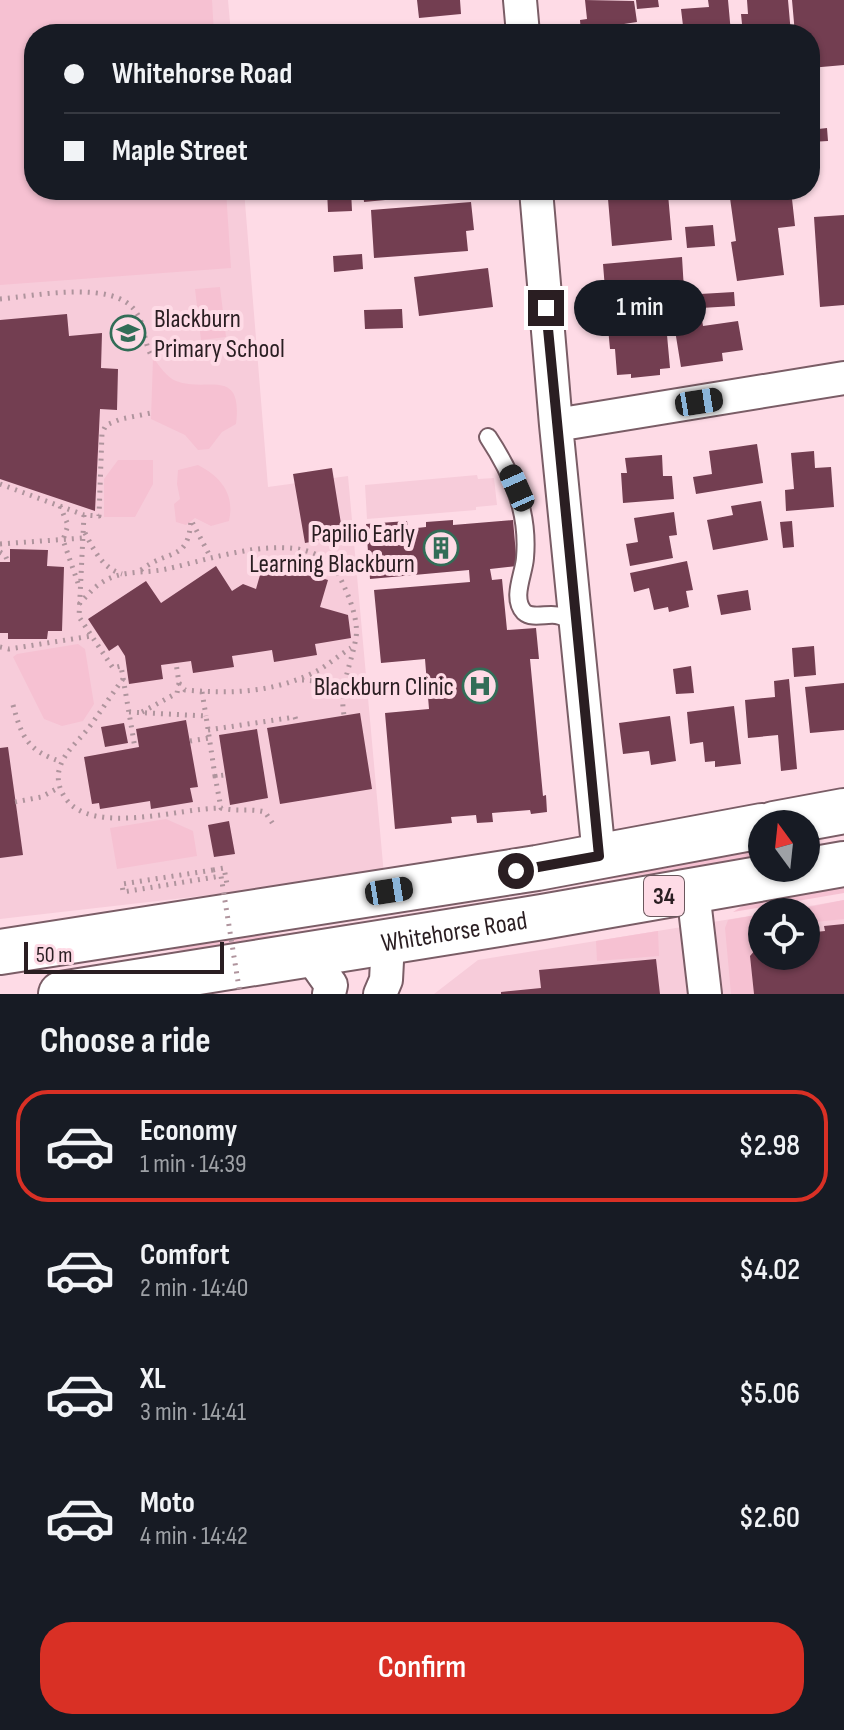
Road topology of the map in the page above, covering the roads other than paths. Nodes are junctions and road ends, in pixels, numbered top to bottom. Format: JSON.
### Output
{"nodes":[{"id":1,"x":520,"y":0,"type":"edge"},
{"id":2,"x":522,"y":24,"type":"edge"},
{"id":3,"x":537,"y":200,"type":"edge"},
{"id":4,"x":844,"y":378,"type":"edge"},
{"id":5,"x":556,"y":425,"type":"junction"},
{"id":6,"x":488,"y":437,"type":"dead end"},
{"id":7,"x":576,"y":625,"type":"junction"},
{"id":8,"x":844,"y":811,"type":"edge"},
{"id":9,"x":820,"y":815,"type":"edge"},
{"id":10,"x":748,"y":829,"type":"edge"},
{"id":11,"x":599,"y":856,"type":"junction"},
{"id":12,"x":844,"y":864,"type":"edge"},
{"id":13,"x":537,"y":868,"type":"junction"},
{"id":14,"x":693,"y":891,"type":"junction"},
{"id":15,"x":336,"y":899,"type":"junction"},
{"id":16,"x":542,"y":917,"type":"junction"},
{"id":17,"x":388,"y":942,"type":"junction"},
{"id":18,"x":0,"y":952,"type":"edge"},
{"id":19,"x":309,"y":954,"type":"junction"},
{"id":20,"x":61,"y":994,"type":"edge"},
{"id":21,"x":329,"y":994,"type":"edge"},
{"id":22,"x":380,"y":994,"type":"edge"},
{"id":23,"x":705,"y":994,"type":"edge"}],
"edges":[{"from":1,"to":2,"type":"street"},
{"from":3,"to":5,"type":"street"},
{"from":4,"to":5,"type":"street"},
{"from":5,"to":7,"type":"street"},
{"from":6,"to":7,"type":"lane"},
{"from":7,"to":11,"type":"street"},
{"from":8,"to":9,"type":"main road"},
{"from":10,"to":11,"type":"main road","name":"Whitehorse Road","number":"34"},
{"from":11,"to":13,"type":"main road","name":"Whitehorse Road","number":"34"},
{"from":12,"to":14,"type":"main road","name":"Whitehorse Road","number":"34"},
{"from":13,"to":15,"type":"main road","name":"Whitehorse Road","number":"34"},
{"from":13,"to":16,"type":"main road"},
{"from":14,"to":16,"type":"main road","name":"Whitehorse Road","number":"34"},
{"from":14,"to":23,"type":"street"},
{"from":15,"to":17,"type":"main road"},
{"from":15,"to":18,"type":"main road","name":"Whitehorse Road","number":"34"},
{"from":16,"to":17,"type":"main road","name":"Whitehorse Road","number":"34"},
{"from":17,"to":19,"type":"main road","name":"Whitehorse Road","number":"34"},
{"from":17,"to":22,"type":"street"},
{"from":19,"to":20,"type":"main road","name":"Whitehorse Road","number":"34"},
{"from":19,"to":21,"type":"street"}]}
